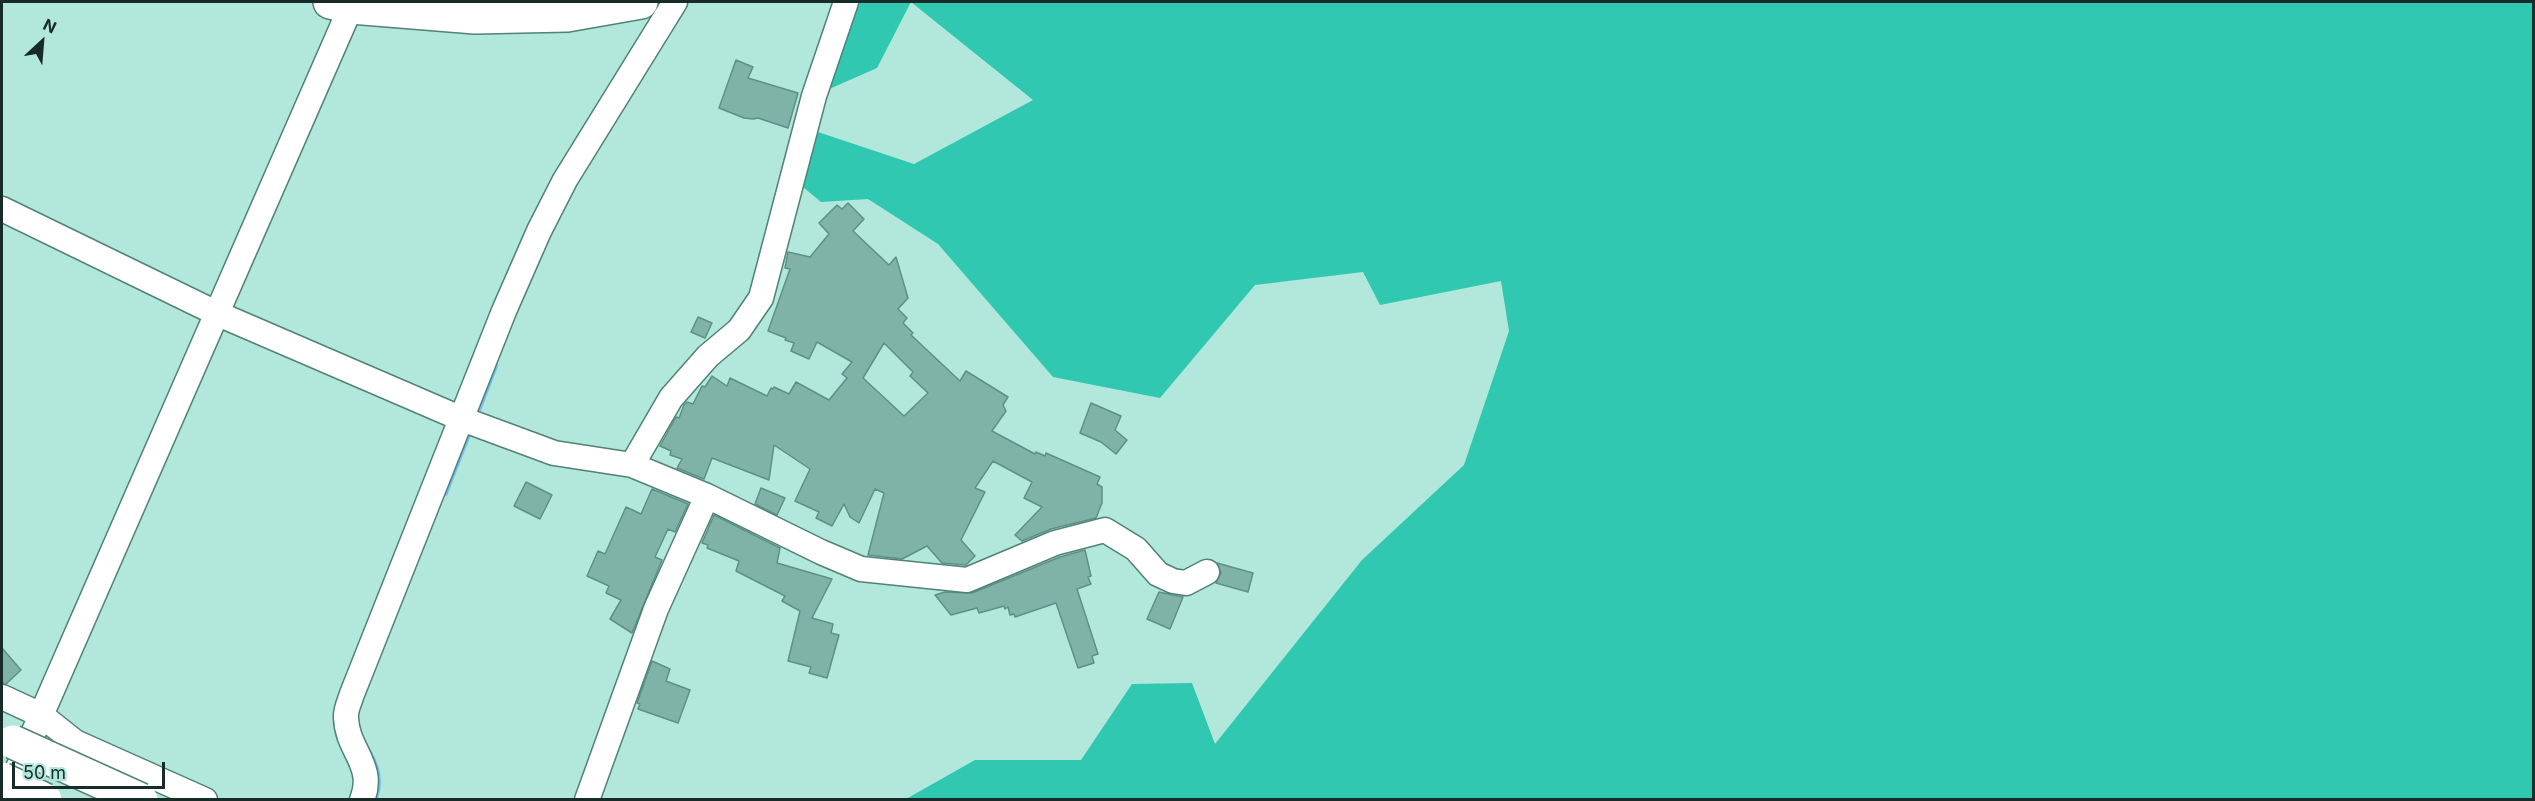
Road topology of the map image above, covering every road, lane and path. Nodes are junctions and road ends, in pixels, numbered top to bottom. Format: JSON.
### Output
{"nodes":[{"id":1,"x":640,"y":2,"type":"edge"},
{"id":2,"x":675,"y":2,"type":"edge"},
{"id":3,"x":846,"y":2,"type":"edge"},
{"id":4,"x":345,"y":3,"type":"edge"},
{"id":5,"x":2,"y":209,"type":"edge"},
{"id":6,"x":216,"y":313,"type":"junction"},
{"id":7,"x":462,"y":419,"type":"junction"},
{"id":8,"x":632,"y":465,"type":"junction"},
{"id":9,"x":707,"y":496,"type":"junction"},
{"id":10,"x":1207,"y":572,"type":"dead end"},
{"id":11,"x":2,"y":697,"type":"edge"},
{"id":12,"x":41,"y":715,"type":"junction"},
{"id":13,"x":13,"y":742,"type":"dead end"},
{"id":14,"x":2,"y":779,"type":"edge"},
{"id":15,"x":4,"y":800,"type":"edge"},
{"id":16,"x":45,"y":800,"type":"edge"},
{"id":17,"x":141,"y":800,"type":"edge"},
{"id":18,"x":205,"y":800,"type":"edge"},
{"id":19,"x":362,"y":800,"type":"edge"},
{"id":20,"x":587,"y":800,"type":"edge"}],
"edges":[{"from":1,"to":4,"type":"main road"},
{"from":2,"to":7,"type":"street"},
{"from":3,"to":8,"type":"street"},
{"from":4,"to":6,"type":"street"},
{"from":5,"to":6,"type":"street"},
{"from":6,"to":7,"type":"street"},
{"from":6,"to":12,"type":"street"},
{"from":7,"to":8,"type":"street"},
{"from":7,"to":19,"type":"street"},
{"from":8,"to":9,"type":"street"},
{"from":9,"to":10,"type":"street"},
{"from":9,"to":20,"type":"street"},
{"from":11,"to":12,"type":"street"},
{"from":12,"to":15,"type":"street"},
{"from":12,"to":18,"type":"street"},
{"from":13,"to":17,"type":"main road","bridge":true},
{"from":14,"to":16,"type":"main road","bridge":true}]}
